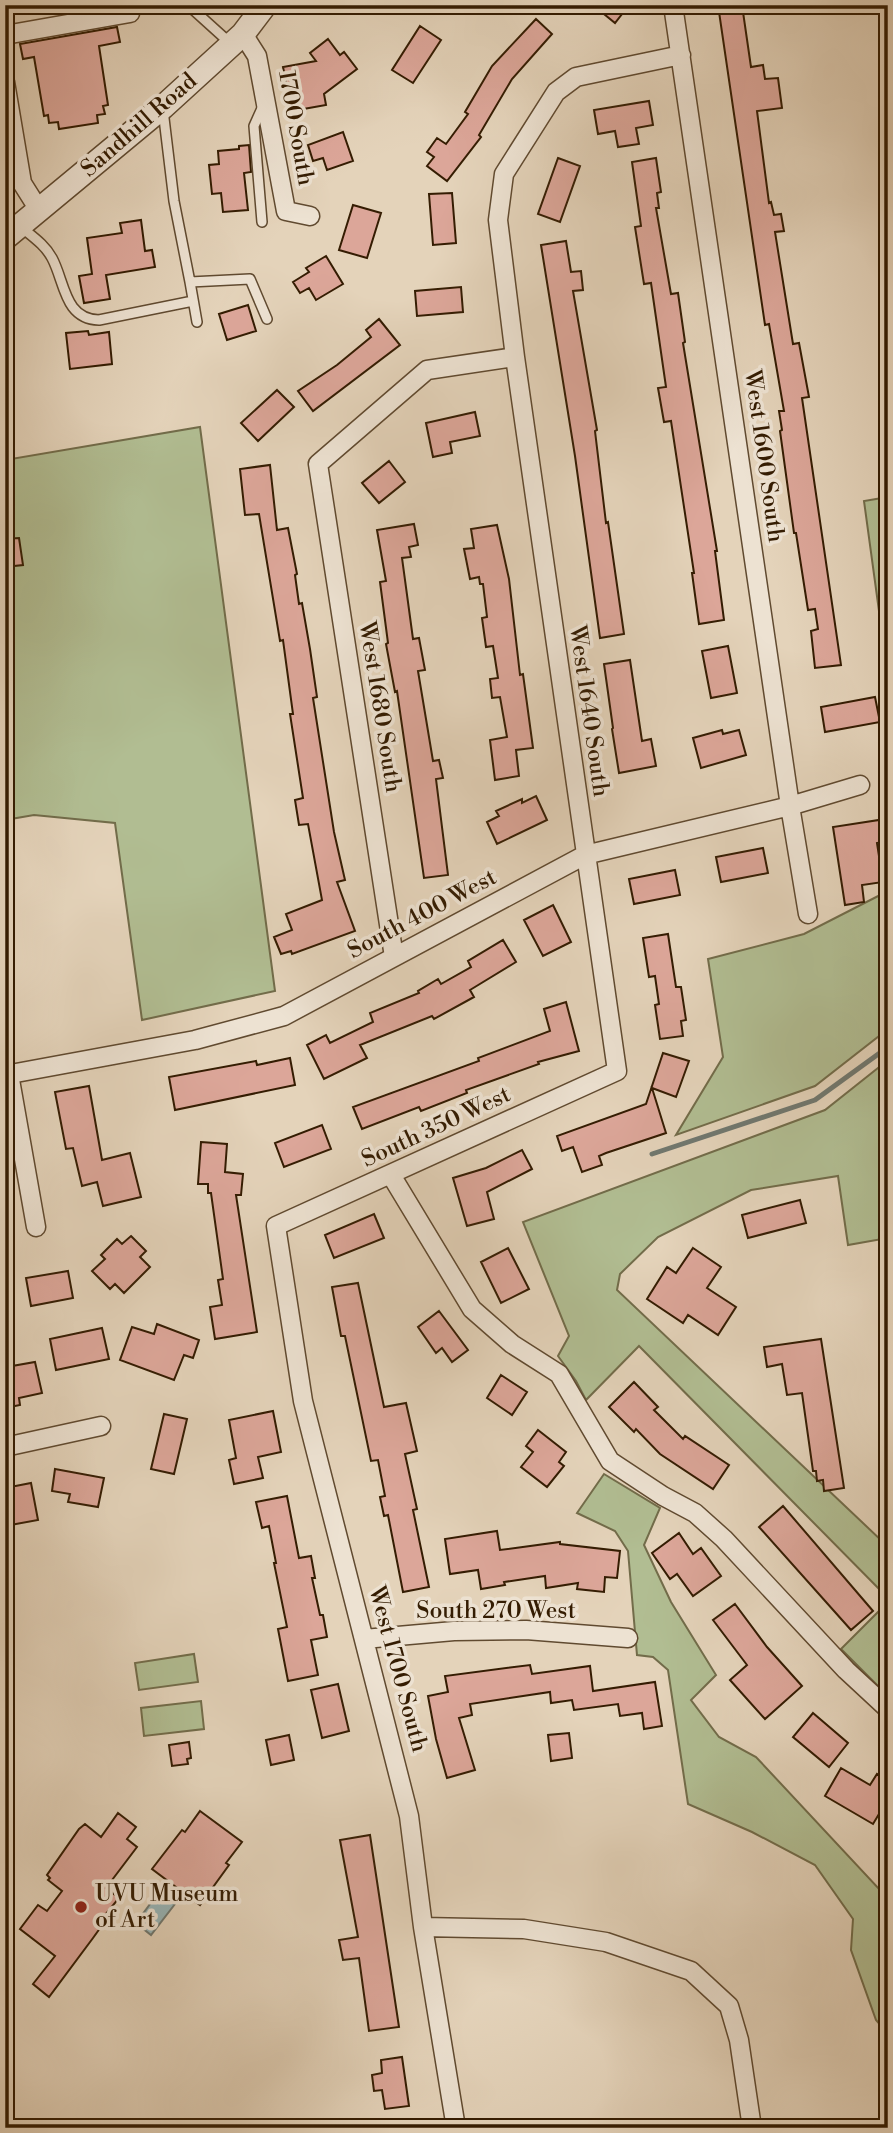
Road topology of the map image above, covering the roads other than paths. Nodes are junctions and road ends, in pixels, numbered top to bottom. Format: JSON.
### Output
{"nodes":[{"id":1,"x":188,"y":5,"type":"edge"},
{"id":2,"x":265,"y":5,"type":"edge"},
{"id":3,"x":673,"y":5,"type":"edge"},
{"id":4,"x":130,"y":13,"type":"dead end"},
{"id":5,"x":5,"y":35,"type":"edge"},
{"id":6,"x":237,"y":39,"type":"junction"},
{"id":7,"x":681,"y":55,"type":"junction"},
{"id":8,"x":5,"y":82,"type":"edge"},
{"id":9,"x":265,"y":101,"type":"junction"},
{"id":10,"x":163,"y":107,"type":"junction"},
{"id":11,"x":39,"y":210,"type":"junction"},
{"id":12,"x":310,"y":216,"type":"dead end"},
{"id":13,"x":262,"y":222,"type":"dead end"},
{"id":14,"x":12,"y":232,"type":"edge"},
{"id":15,"x":190,"y":282,"type":"junction"},
{"id":16,"x":193,"y":301,"type":"junction"},
{"id":17,"x":267,"y":319,"type":"dead end"},
{"id":18,"x":197,"y":322,"type":"dead end"},
{"id":19,"x":515,"y":357,"type":"junction"},
{"id":20,"x":860,"y":785,"type":"dead end"},
{"id":21,"x":790,"y":806,"type":"junction"},
{"id":22,"x":584,"y":855,"type":"junction"},
{"id":23,"x":808,"y":914,"type":"dead end"},
{"id":24,"x":394,"y":957,"type":"junction"},
{"id":25,"x":617,"y":1071,"type":"joint"},
{"id":26,"x":7,"y":1074,"type":"edge"},
{"id":27,"x":391,"y":1175,"type":"junction"},
{"id":28,"x":276,"y":1226,"type":"joint"},
{"id":29,"x":36,"y":1227,"type":"dead end"},
{"id":30,"x":101,"y":1426,"type":"dead end"},
{"id":31,"x":5,"y":1447,"type":"edge"},
{"id":32,"x":628,"y":1638,"type":"dead end"},
{"id":33,"x":364,"y":1639,"type":"junction"},
{"id":34,"x":888,"y":1709,"type":"edge"},
{"id":35,"x":423,"y":1927,"type":"junction"},
{"id":36,"x":456,"y":2128,"type":"edge"},
{"id":37,"x":752,"y":2128,"type":"edge"}],
"edges":[{"from":1,"to":6,"type":"lane"},
{"from":2,"to":6,"type":"street","name":"Sandhill Road"},
{"from":3,"to":7,"type":"street","name":"West 1600 South"},
{"from":4,"to":5,"type":"street"},
{"from":6,"to":9,"type":"street","name":"1700 South"},
{"from":6,"to":10,"type":"street","name":"Sandhill Road"},
{"from":7,"to":19,"type":"street","name":"West 1640 South"},
{"from":7,"to":21,"type":"street","name":"West 1600 South"},
{"from":8,"to":11,"type":"street"},
{"from":9,"to":12,"type":"street","name":"1700 South"},
{"from":9,"to":13,"type":"lane"},
{"from":10,"to":11,"type":"street","name":"Sandhill Road"},
{"from":10,"to":15,"type":"lane"},
{"from":11,"to":14,"type":"street","name":"Sandhill Road"},
{"from":14,"to":16,"type":"lane"},
{"from":15,"to":16,"type":"lane"},
{"from":15,"to":17,"type":"lane"},
{"from":16,"to":18,"type":"lane"},
{"from":19,"to":22,"type":"street","name":"West 1640 South"},
{"from":19,"to":24,"type":"street","name":"West 1680 South"},
{"from":20,"to":21,"type":"street","name":"South 400 West"},
{"from":21,"to":22,"type":"street","name":"South 400 West"},
{"from":21,"to":23,"type":"street","name":"West 1600 South"},
{"from":22,"to":24,"type":"street","name":"South 400 West"},
{"from":22,"to":25,"type":"street","name":"West 1640 South"},
{"from":24,"to":26,"type":"street","name":"South 400 West"},
{"from":25,"to":27,"type":"street","name":"South 350 West"},
{"from":26,"to":29,"type":"street"},
{"from":27,"to":28,"type":"street","name":"South 350 West"},
{"from":27,"to":34,"type":"street"},
{"from":28,"to":33,"type":"street","name":"West 1700 South"},
{"from":30,"to":31,"type":"street"},
{"from":32,"to":33,"type":"street","name":"South 270 West"},
{"from":33,"to":35,"type":"street","name":"West 1700 South"},
{"from":35,"to":36,"type":"street","name":"West 1700 South"},
{"from":35,"to":37,"type":"street"}]}
